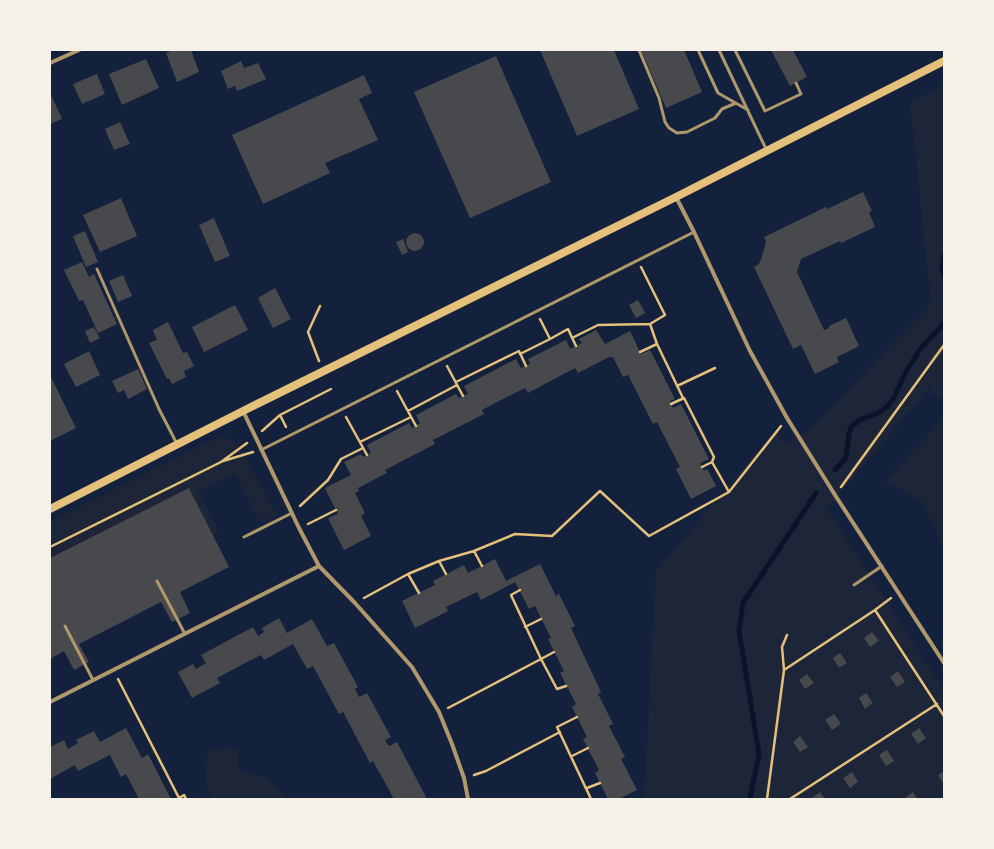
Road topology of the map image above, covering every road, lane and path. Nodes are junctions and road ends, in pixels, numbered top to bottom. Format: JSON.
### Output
{"nodes":[{"id":1,"x":79,"y":50,"type":"edge"},
{"id":2,"x":639,"y":50,"type":"edge"},
{"id":3,"x":698,"y":50,"type":"edge"},
{"id":4,"x":719,"y":50,"type":"edge"},
{"id":5,"x":735,"y":50,"type":"edge"},
{"id":6,"x":944,"y":61,"type":"edge"},
{"id":7,"x":50,"y":63,"type":"edge"},
{"id":8,"x":796,"y":83,"type":"dead end"},
{"id":9,"x":736,"y":103,"type":"junction"},
{"id":10,"x":748,"y":110,"type":"junction"},
{"id":11,"x":767,"y":150,"type":"junction"},
{"id":12,"x":676,"y":197,"type":"junction"},
{"id":13,"x":694,"y":232,"type":"junction"},
{"id":14,"x":638,"y":260,"type":"junction"},
{"id":15,"x":97,"y":269,"type":"dead end"},
{"id":16,"x":320,"y":306,"type":"dead end"},
{"id":17,"x":536,"y":311,"type":"junction"},
{"id":18,"x":650,"y":324,"type":"junction"},
{"id":19,"x":550,"y":338,"type":"junction"},
{"id":20,"x":572,"y":338,"type":"junction"},
{"id":21,"x":657,"y":344,"type":"junction"},
{"id":22,"x":944,"y":345,"type":"edge"},
{"id":23,"x":576,"y":346,"type":"dead end"},
{"id":24,"x":640,"y":352,"type":"dead end"},
{"id":25,"x":520,"y":354,"type":"junction"},
{"id":26,"x":443,"y":358,"type":"junction"},
{"id":27,"x":526,"y":366,"type":"dead end"},
{"id":28,"x":715,"y":368,"type":"dead end"},
{"id":29,"x":323,"y":370,"type":"junction"},
{"id":30,"x":393,"y":384,"type":"junction"},
{"id":31,"x":457,"y":384,"type":"junction"},
{"id":32,"x":677,"y":386,"type":"junction"},
{"id":33,"x":331,"y":389,"type":"dead end"},
{"id":34,"x":463,"y":396,"type":"dead end"},
{"id":35,"x":683,"y":398,"type":"junction"},
{"id":36,"x":671,"y":404,"type":"dead end"},
{"id":37,"x":342,"y":409,"type":"junction"},
{"id":38,"x":242,"y":411,"type":"junction"},
{"id":39,"x":408,"y":411,"type":"junction"},
{"id":40,"x":280,"y":415,"type":"junction"},
{"id":41,"x":411,"y":417,"type":"junction"},
{"id":42,"x":787,"y":418,"type":"junction"},
{"id":43,"x":416,"y":426,"type":"dead end"},
{"id":44,"x":290,"y":435,"type":"junction"},
{"id":45,"x":255,"y":437,"type":"junction"},
{"id":46,"x":360,"y":442,"type":"junction"},
{"id":47,"x":177,"y":444,"type":"junction"},
{"id":48,"x":363,"y":448,"type":"junction"},
{"id":49,"x":261,"y":450,"type":"junction"},
{"id":50,"x":367,"y":455,"type":"dead end"},
{"id":51,"x":220,"y":462,"type":"junction"},
{"id":52,"x":712,"y":462,"type":"junction"},
{"id":53,"x":702,"y":467,"type":"dead end"},
{"id":54,"x":729,"y":492,"type":"junction"},
{"id":55,"x":835,"y":495,"type":"junction"},
{"id":56,"x":50,"y":509,"type":"edge"},
{"id":57,"x":336,"y":510,"type":"dead end"},
{"id":58,"x":292,"y":514,"type":"junction"},
{"id":59,"x":299,"y":528,"type":"junction"},
{"id":60,"x":244,"y":538,"type":"dead end"},
{"id":61,"x":50,"y":547,"type":"edge"},
{"id":62,"x":474,"y":551,"type":"junction"},
{"id":63,"x":439,"y":561,"type":"junction"},
{"id":64,"x":319,"y":566,"type":"junction"},
{"id":65,"x":482,"y":566,"type":"dead end"},
{"id":66,"x":882,"y":566,"type":"junction"},
{"id":67,"x":408,"y":574,"type":"junction"},
{"id":68,"x":446,"y":574,"type":"dead end"},
{"id":69,"x":157,"y":581,"type":"dead end"},
{"id":70,"x":854,"y":585,"type":"dead end"},
{"id":71,"x":520,"y":590,"type":"dead end"},
{"id":72,"x":419,"y":593,"type":"dead end"},
{"id":73,"x":898,"y":593,"type":"junction"},
{"id":74,"x":355,"y":602,"type":"junction"},
{"id":75,"x":875,"y":610,"type":"junction"},
{"id":76,"x":541,"y":619,"type":"dead end"},
{"id":77,"x":65,"y":626,"type":"dead end"},
{"id":78,"x":525,"y":627,"type":"junction"},
{"id":79,"x":185,"y":634,"type":"junction"},
{"id":80,"x":787,"y":635,"type":"dead end"},
{"id":81,"x":554,"y":652,"type":"dead end"},
{"id":82,"x":541,"y":659,"type":"junction"},
{"id":83,"x":944,"y":663,"type":"edge"},
{"id":84,"x":113,"y":670,"type":"junction"},
{"id":85,"x":784,"y":670,"type":"junction"},
{"id":86,"x":93,"y":680,"type":"junction"},
{"id":87,"x":566,"y":686,"type":"dead end"},
{"id":88,"x":50,"y":702,"type":"edge"},
{"id":89,"x":936,"y":704,"type":"junction"},
{"id":90,"x":439,"y":712,"type":"junction"},
{"id":91,"x":944,"y":716,"type":"edge"},
{"id":92,"x":577,"y":717,"type":"dead end"},
{"id":93,"x":560,"y":732,"type":"junction"},
{"id":94,"x":588,"y":748,"type":"dead end"},
{"id":95,"x":572,"y":756,"type":"junction"},
{"id":96,"x":486,"y":771,"type":"dead end"},
{"id":97,"x":600,"y":783,"type":"dead end"},
{"id":98,"x":587,"y":788,"type":"junction"},
{"id":99,"x":186,"y":799,"type":"edge"},
{"id":100,"x":468,"y":799,"type":"edge"},
{"id":101,"x":591,"y":799,"type":"edge"},
{"id":102,"x":767,"y":799,"type":"edge"},
{"id":103,"x":790,"y":799,"type":"edge"}],
"edges":[{"from":1,"to":7,"type":"street"},
{"from":2,"to":9,"type":"lane"},
{"from":3,"to":9,"type":"lane"},
{"from":4,"to":10,"type":"lane"},
{"from":5,"to":8,"type":"lane"},
{"from":6,"to":11,"type":"main road"},
{"from":9,"to":10,"type":"lane"},
{"from":10,"to":11,"type":"lane"},
{"from":11,"to":12,"type":"main road"},
{"from":12,"to":13,"type":"street"},
{"from":12,"to":29,"type":"main road"},
{"from":13,"to":14,"type":"lane"},
{"from":13,"to":42,"type":"street"},
{"from":14,"to":17,"type":"lane"},
{"from":14,"to":18,"type":"path"},
{"from":15,"to":47,"type":"lane"},
{"from":16,"to":29,"type":"path"},
{"from":17,"to":19,"type":"path"},
{"from":17,"to":26,"type":"lane"},
{"from":18,"to":20,"type":"path"},
{"from":18,"to":21,"type":"path"},
{"from":19,"to":20,"type":"path"},
{"from":19,"to":25,"type":"path"},
{"from":20,"to":23,"type":"path"},
{"from":21,"to":24,"type":"path"},
{"from":21,"to":32,"type":"path"},
{"from":22,"to":55,"type":"path"},
{"from":25,"to":27,"type":"path"},
{"from":25,"to":31,"type":"path"},
{"from":26,"to":30,"type":"lane"},
{"from":26,"to":31,"type":"path"},
{"from":28,"to":32,"type":"path"},
{"from":29,"to":38,"type":"main road"},
{"from":30,"to":37,"type":"lane"},
{"from":30,"to":39,"type":"path"},
{"from":31,"to":34,"type":"path"},
{"from":31,"to":39,"type":"path"},
{"from":32,"to":35,"type":"path"},
{"from":33,"to":40,"type":"path"},
{"from":35,"to":36,"type":"path"},
{"from":35,"to":52,"type":"path"},
{"from":37,"to":44,"type":"lane"},
{"from":37,"to":46,"type":"path"},
{"from":38,"to":45,"type":"street"},
{"from":38,"to":47,"type":"main road"},
{"from":39,"to":41,"type":"path"},
{"from":40,"to":44,"type":"path"},
{"from":40,"to":45,"type":"path"},
{"from":41,"to":43,"type":"path"},
{"from":41,"to":46,"type":"path"},
{"from":42,"to":54,"type":"path"},
{"from":42,"to":55,"type":"street"},
{"from":44,"to":49,"type":"lane"},
{"from":45,"to":49,"type":"street"},
{"from":45,"to":51,"type":"path"},
{"from":46,"to":48,"type":"path"},
{"from":47,"to":56,"type":"main road"},
{"from":48,"to":50,"type":"path"},
{"from":48,"to":58,"type":"path"},
{"from":49,"to":51,"type":"path"},
{"from":49,"to":58,"type":"street"},
{"from":51,"to":61,"type":"path"},
{"from":52,"to":53,"type":"path"},
{"from":52,"to":54,"type":"path"},
{"from":54,"to":62,"type":"path"},
{"from":55,"to":66,"type":"street"},
{"from":57,"to":59,"type":"path"},
{"from":58,"to":59,"type":"street"},
{"from":58,"to":60,"type":"lane"},
{"from":59,"to":64,"type":"street"},
{"from":62,"to":63,"type":"path"},
{"from":62,"to":65,"type":"path"},
{"from":63,"to":67,"type":"path"},
{"from":63,"to":68,"type":"path"},
{"from":64,"to":74,"type":"street"},
{"from":64,"to":79,"type":"street"},
{"from":66,"to":70,"type":"lane"},
{"from":66,"to":73,"type":"street"},
{"from":67,"to":72,"type":"path"},
{"from":67,"to":74,"type":"path"},
{"from":69,"to":79,"type":"lane"},
{"from":71,"to":78,"type":"path"},
{"from":73,"to":75,"type":"path"},
{"from":73,"to":83,"type":"street"},
{"from":74,"to":90,"type":"street"},
{"from":75,"to":85,"type":"path"},
{"from":75,"to":89,"type":"path"},
{"from":76,"to":78,"type":"path"},
{"from":77,"to":86,"type":"lane"},
{"from":78,"to":82,"type":"path"},
{"from":79,"to":84,"type":"street"},
{"from":80,"to":85,"type":"path"},
{"from":81,"to":82,"type":"path"},
{"from":82,"to":87,"type":"path"},
{"from":82,"to":90,"type":"path"},
{"from":84,"to":86,"type":"street"},
{"from":84,"to":99,"type":"path"},
{"from":85,"to":102,"type":"path"},
{"from":86,"to":88,"type":"street"},
{"from":89,"to":91,"type":"path"},
{"from":89,"to":103,"type":"path"},
{"from":90,"to":100,"type":"street"},
{"from":92,"to":93,"type":"path"},
{"from":93,"to":95,"type":"path"},
{"from":93,"to":96,"type":"path"},
{"from":94,"to":95,"type":"path"},
{"from":95,"to":98,"type":"path"},
{"from":97,"to":98,"type":"path"},
{"from":98,"to":101,"type":"path"}]}
